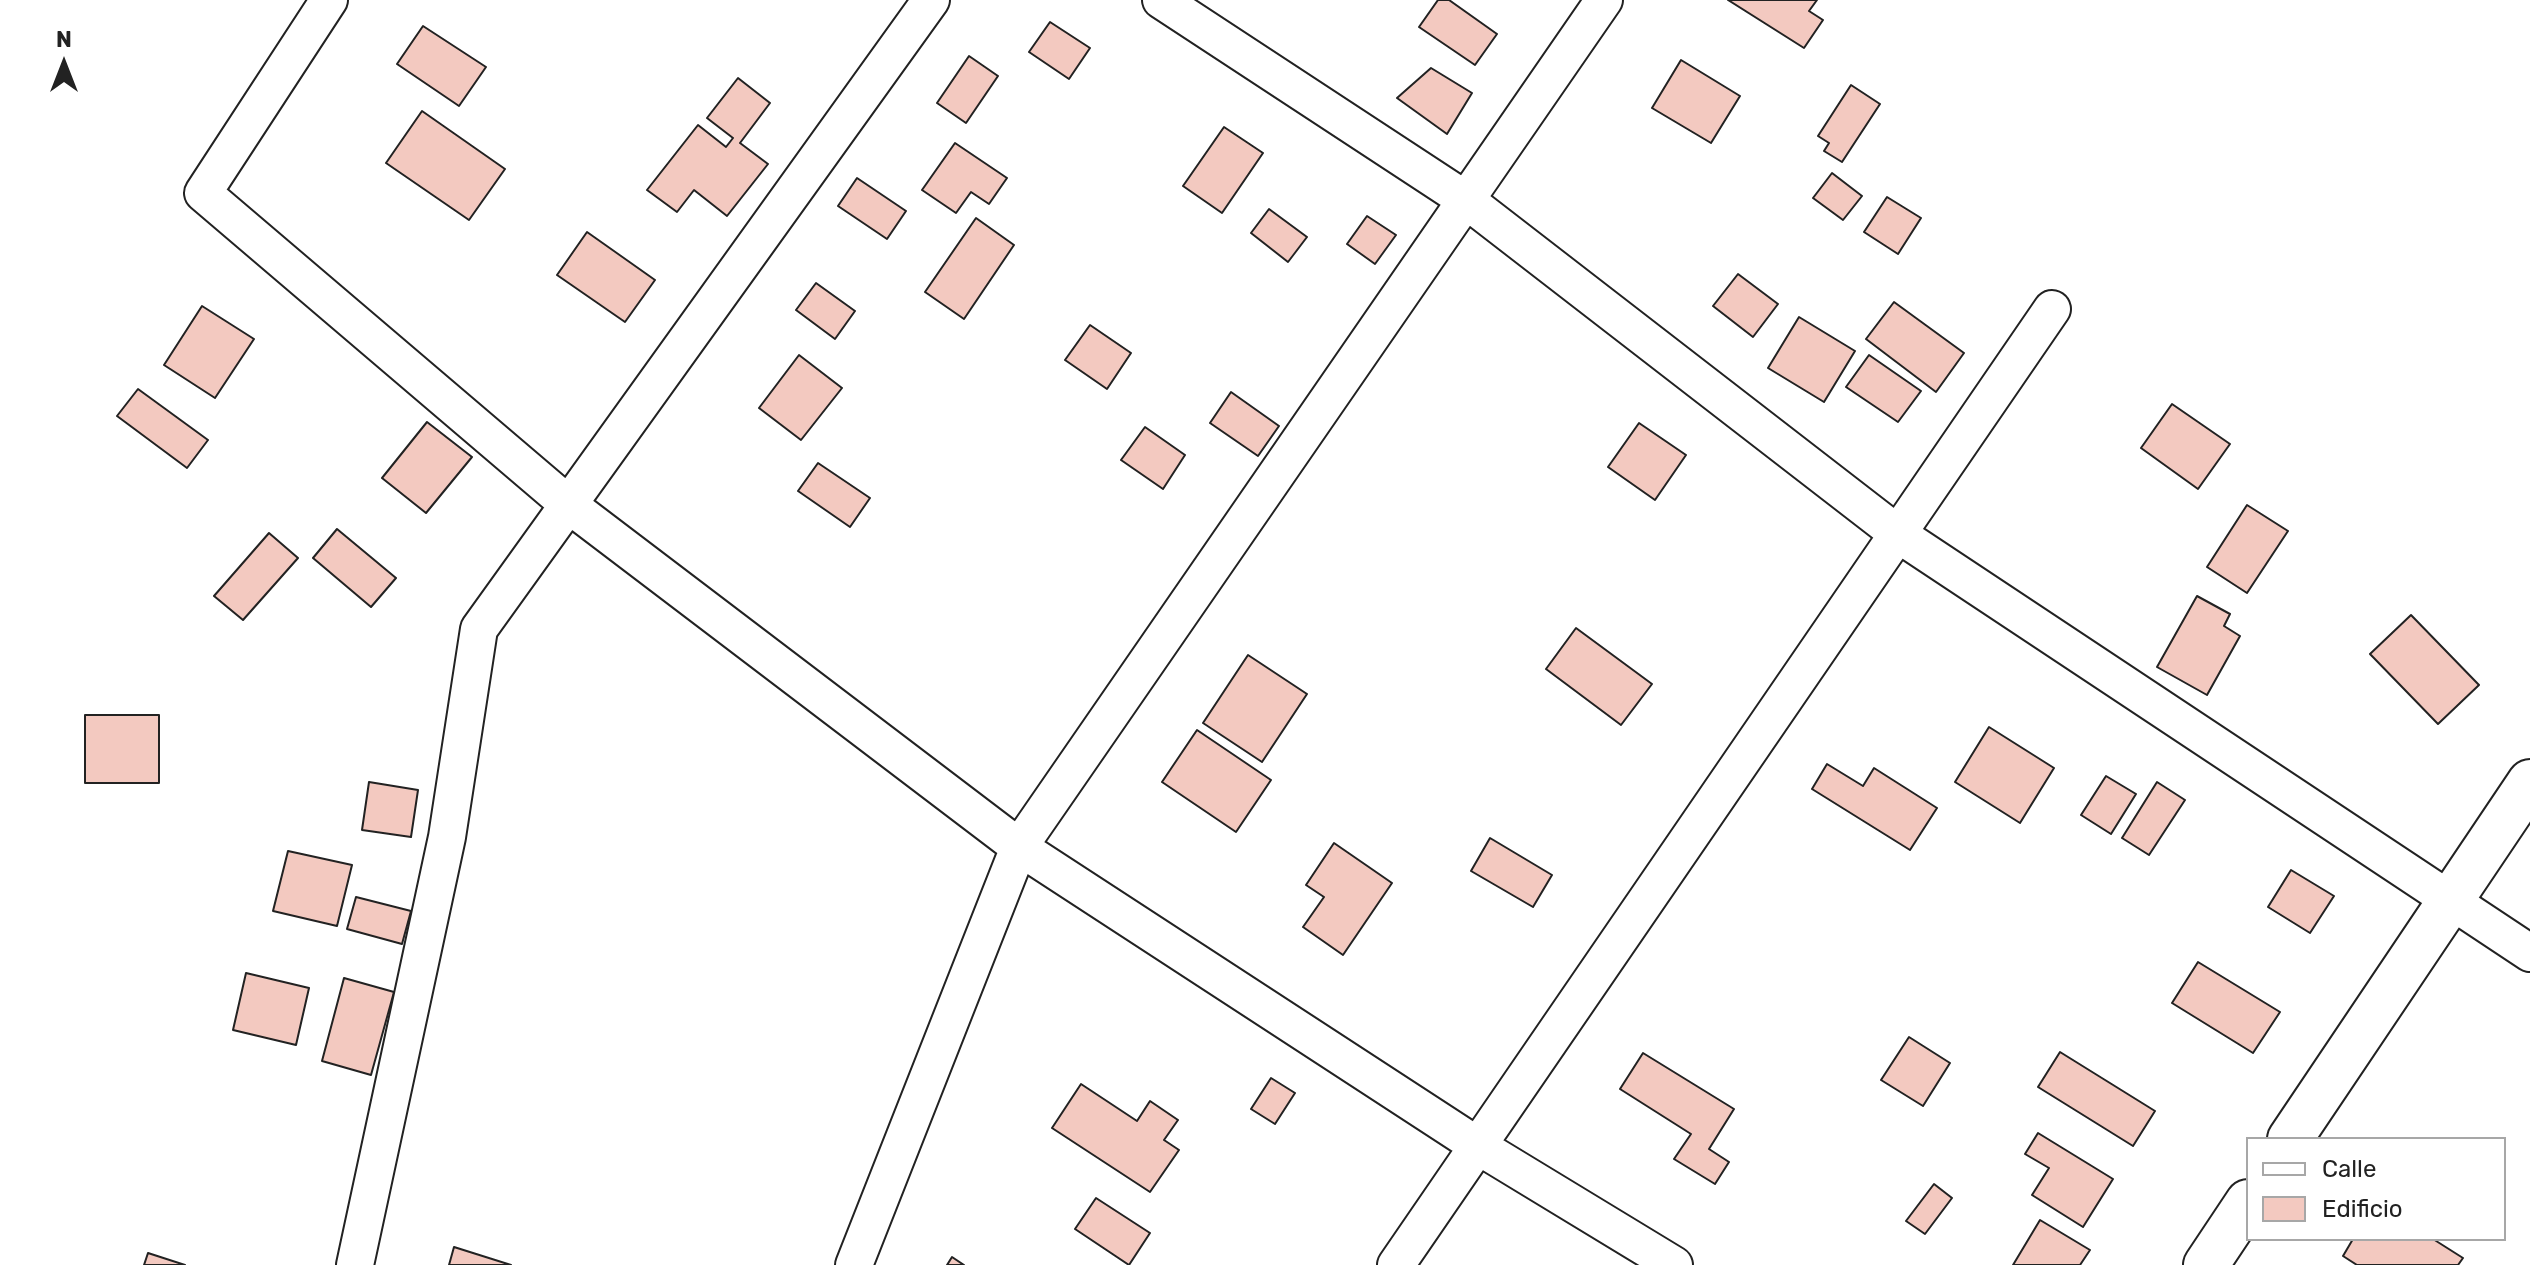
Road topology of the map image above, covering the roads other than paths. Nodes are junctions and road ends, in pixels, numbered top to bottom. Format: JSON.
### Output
{"nodes":[{"id":1,"x":329,"y":0,"type":"edge"},
{"id":2,"x":931,"y":0,"type":"edge"},
{"id":3,"x":1161,"y":0,"type":"edge"},
{"id":4,"x":1604,"y":0,"type":"edge"},
{"id":5,"x":1466,"y":200,"type":"junction"},
{"id":6,"x":2052,"y":309,"type":"dead end"},
{"id":7,"x":569,"y":505,"type":"junction"},
{"id":8,"x":1898,"y":534,"type":"junction"},
{"id":9,"x":2530,"y":782,"type":"edge"},
{"id":10,"x":1019,"y":847,"type":"junction"},
{"id":11,"x":2451,"y":899,"type":"junction"},
{"id":12,"x":2530,"y":953,"type":"edge"},
{"id":13,"x":2291,"y":1137,"type":"edge"},
{"id":14,"x":1478,"y":1146,"type":"junction"},
{"id":15,"x":2246,"y":1205,"type":"edge"},
{"id":16,"x":355,"y":1265,"type":"edge"},
{"id":17,"x":854,"y":1265,"type":"edge"},
{"id":18,"x":1396,"y":1265,"type":"edge"},
{"id":19,"x":1674,"y":1265,"type":"edge"},
{"id":20,"x":2206,"y":1265,"type":"edge"}],
"edges":[{"from":1,"to":7,"type":"street"},
{"from":2,"to":7,"type":"street"},
{"from":3,"to":5,"type":"street"},
{"from":4,"to":5,"type":"street"},
{"from":5,"to":8,"type":"street"},
{"from":5,"to":10,"type":"street"},
{"from":6,"to":8,"type":"street"},
{"from":7,"to":10,"type":"street"},
{"from":7,"to":16,"type":"street"},
{"from":8,"to":11,"type":"street"},
{"from":8,"to":14,"type":"street"},
{"from":9,"to":11,"type":"street"},
{"from":10,"to":14,"type":"street"},
{"from":10,"to":17,"type":"street"},
{"from":11,"to":12,"type":"street"},
{"from":11,"to":13,"type":"street"},
{"from":14,"to":18,"type":"street"},
{"from":14,"to":19,"type":"street"},
{"from":15,"to":20,"type":"street"}]}
